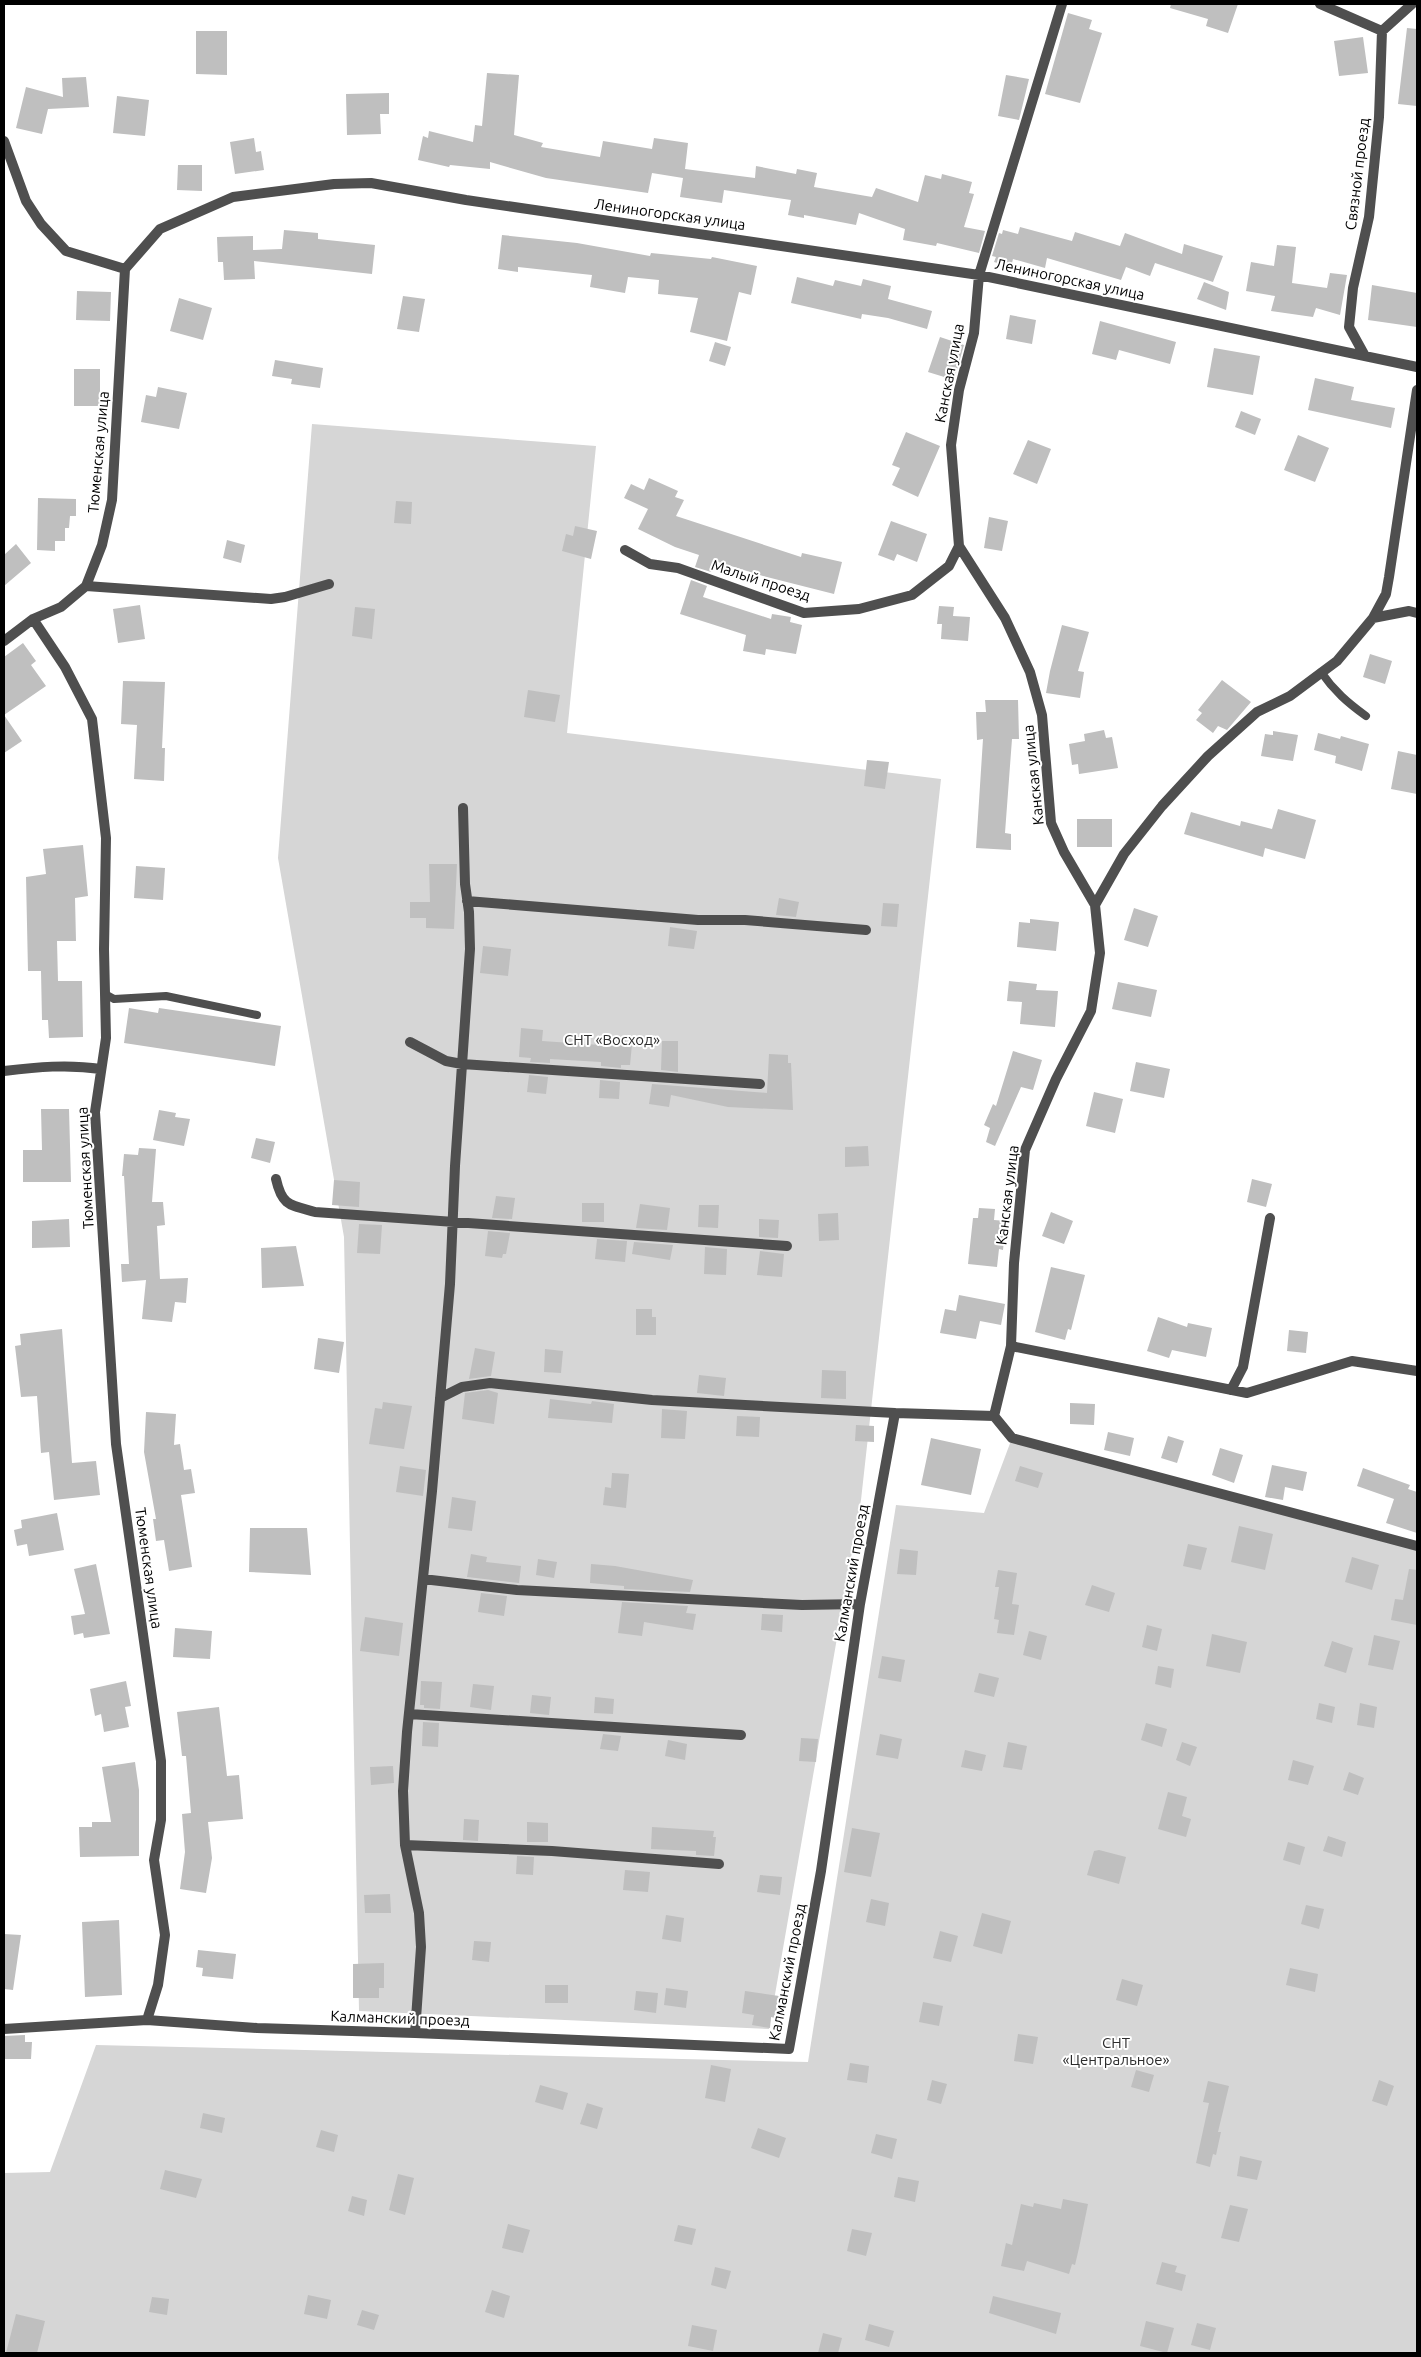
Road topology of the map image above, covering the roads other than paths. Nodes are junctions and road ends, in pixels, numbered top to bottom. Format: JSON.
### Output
{"nodes":[{"id":1,"x":1062,"y":4,"type":"edge"},
{"id":2,"x":1320,"y":4,"type":"edge"},
{"id":3,"x":1412,"y":4,"type":"edge"},
{"id":4,"x":1382,"y":31,"type":"junction"},
{"id":5,"x":4,"y":141,"type":"edge"},
{"id":6,"x":125,"y":269,"type":"junction"},
{"id":7,"x":979,"y":275,"type":"junction"},
{"id":8,"x":1365,"y":356,"type":"junction"},
{"id":9,"x":1417,"y":367,"type":"edge"},
{"id":10,"x":1417,"y":390,"type":"edge"},
{"id":11,"x":959,"y":546,"type":"junction"},
{"id":12,"x":625,"y":550,"type":"dead end"},
{"id":13,"x":329,"y":584,"type":"dead end"},
{"id":14,"x":86,"y":586,"type":"junction"},
{"id":15,"x":1417,"y":613,"type":"edge"},
{"id":16,"x":1373,"y":618,"type":"junction"},
{"id":17,"x":33,"y":619,"type":"junction"},
{"id":18,"x":4,"y":641,"type":"edge"},
{"id":19,"x":1322,"y":672,"type":"junction"},
{"id":20,"x":1366,"y":716,"type":"dead end"},
{"id":21,"x":462,"y":808,"type":"dead end"},
{"id":22,"x":467,"y":901,"type":"junction"},
{"id":23,"x":1095,"y":904,"type":"junction"},
{"id":24,"x":866,"y":930,"type":"dead end"},
{"id":25,"x":105,"y":994,"type":"junction"},
{"id":26,"x":257,"y":1015,"type":"dead end"},
{"id":27,"x":410,"y":1042,"type":"dead end"},
{"id":28,"x":462,"y":1064,"type":"junction"},
{"id":29,"x":101,"y":1069,"type":"junction"},
{"id":30,"x":4,"y":1072,"type":"edge"},
{"id":31,"x":760,"y":1084,"type":"dead end"},
{"id":32,"x":276,"y":1179,"type":"dead end"},
{"id":33,"x":1270,"y":1218,"type":"dead end"},
{"id":34,"x":453,"y":1220,"type":"junction"},
{"id":35,"x":787,"y":1246,"type":"dead end"},
{"id":36,"x":1011,"y":1346,"type":"junction"},
{"id":37,"x":1417,"y":1371,"type":"edge"},
{"id":38,"x":1231,"y":1390,"type":"junction"},
{"id":39,"x":440,"y":1398,"type":"junction"},
{"id":40,"x":895,"y":1414,"type":"junction"},
{"id":41,"x":994,"y":1416,"type":"junction"},
{"id":42,"x":1417,"y":1546,"type":"edge"},
{"id":43,"x":423,"y":1579,"type":"junction"},
{"id":44,"x":860,"y":1604,"type":"junction"},
{"id":45,"x":409,"y":1714,"type":"junction"},
{"id":46,"x":741,"y":1735,"type":"dead end"},
{"id":47,"x":405,"y":1845,"type":"junction"},
{"id":48,"x":719,"y":1864,"type":"dead end"},
{"id":49,"x":146,"y":2020,"type":"junction"},
{"id":50,"x":4,"y":2029,"type":"edge"},
{"id":51,"x":416,"y":2033,"type":"junction"}],
"edges":[{"from":1,"to":7,"type":"street","name":"Канская улица"},
{"from":2,"to":4,"type":"street"},
{"from":3,"to":4,"type":"street"},
{"from":4,"to":8,"type":"street","name":"Связной проезд"},
{"from":5,"to":6,"type":"street"},
{"from":6,"to":7,"type":"street","name":"Лениногорская улица"},
{"from":6,"to":14,"type":"street","name":"Тюменская улица"},
{"from":7,"to":8,"type":"street","name":"Лениногорская улица"},
{"from":7,"to":11,"type":"street","name":"Канская улица"},
{"from":8,"to":9,"type":"street","name":"Лениногорская улица"},
{"from":10,"to":16,"type":"street"},
{"from":11,"to":12,"type":"street","name":"Малый проезд"},
{"from":11,"to":23,"type":"street","name":"Канская улица"},
{"from":13,"to":14,"type":"street"},
{"from":14,"to":17,"type":"street","name":"Тюменская улица"},
{"from":15,"to":16,"type":"street"},
{"from":16,"to":19,"type":"street"},
{"from":17,"to":18,"type":"street"},
{"from":17,"to":25,"type":"street","name":"Тюменская улица"},
{"from":19,"to":20,"type":"lane"},
{"from":19,"to":23,"type":"street"},
{"from":21,"to":22,"type":"street"},
{"from":22,"to":24,"type":"street"},
{"from":22,"to":28,"type":"street"},
{"from":23,"to":36,"type":"street","name":"Канская улица"},
{"from":25,"to":26,"type":"lane"},
{"from":25,"to":29,"type":"street","name":"Тюменская улица"},
{"from":27,"to":28,"type":"street"},
{"from":28,"to":31,"type":"street"},
{"from":28,"to":34,"type":"street"},
{"from":29,"to":30,"type":"street"},
{"from":29,"to":49,"type":"street","name":"Тюменская улица"},
{"from":32,"to":34,"type":"street"},
{"from":33,"to":38,"type":"street"},
{"from":34,"to":35,"type":"street"},
{"from":34,"to":39,"type":"street"},
{"from":36,"to":38,"type":"street"},
{"from":36,"to":41,"type":"street"},
{"from":37,"to":38,"type":"street"},
{"from":39,"to":40,"type":"street"},
{"from":39,"to":43,"type":"street"},
{"from":40,"to":41,"type":"street"},
{"from":40,"to":44,"type":"street","name":"Калманский проезд"},
{"from":41,"to":42,"type":"street"},
{"from":43,"to":44,"type":"street"},
{"from":43,"to":45,"type":"street"},
{"from":44,"to":51,"type":"street","name":"Калманский проезд"},
{"from":45,"to":46,"type":"street"},
{"from":45,"to":47,"type":"street"},
{"from":47,"to":48,"type":"street"},
{"from":47,"to":51,"type":"street"},
{"from":49,"to":50,"type":"street","name":"Калманский проезд"},
{"from":49,"to":51,"type":"street","name":"Калманский проезд"}]}
